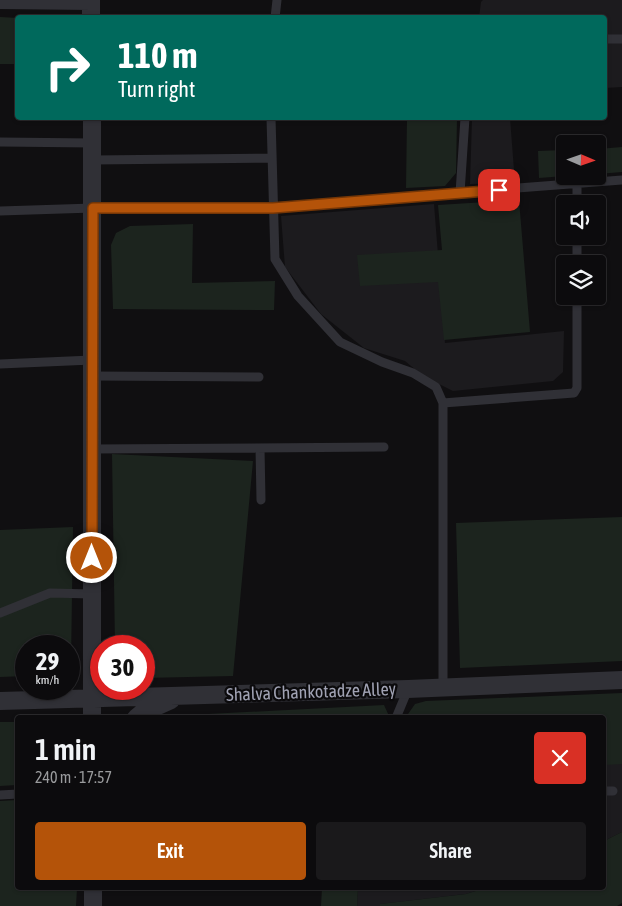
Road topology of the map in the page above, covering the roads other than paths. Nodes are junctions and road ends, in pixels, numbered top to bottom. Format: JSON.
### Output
{"nodes":[{"id":1,"x":0,"y":0,"type":"edge"},
{"id":2,"x":91,"y":0,"type":"edge"},
{"id":3,"x":277,"y":0,"type":"edge"},
{"id":4,"x":92,"y":15,"type":"edge"},
{"id":5,"x":275,"y":15,"type":"edge"},
{"id":6,"x":607,"y":39,"type":"edge"},
{"id":7,"x":622,"y":39,"type":"edge"},
{"id":8,"x":92,"y":120,"type":"edge"},
{"id":9,"x":271,"y":120,"type":"edge"},
{"id":10,"x":465,"y":120,"type":"edge"},
{"id":11,"x":0,"y":142,"type":"edge"},
{"id":12,"x":93,"y":151,"type":"junction"},
{"id":13,"x":272,"y":158,"type":"junction"},
{"id":14,"x":622,"y":180,"type":"edge"},
{"id":15,"x":606,"y":181,"type":"edge"},
{"id":16,"x":564,"y":185,"type":"edge"},
{"id":17,"x":460,"y":193,"type":"junction"},
{"id":18,"x":93,"y":208,"type":"junction"},
{"id":19,"x":273,"y":208,"type":"junction"},
{"id":20,"x":0,"y":211,"type":"edge"},
{"id":21,"x":577,"y":305,"type":"edge"},
{"id":22,"x":0,"y":364,"type":"edge"},
{"id":23,"x":92,"y":368,"type":"junction"},
{"id":24,"x":259,"y":377,"type":"dead end"},
{"id":25,"x":443,"y":403,"type":"junction"},
{"id":26,"x":260,"y":448,"type":"junction"},
{"id":27,"x":384,"y":448,"type":"dead end"},
{"id":28,"x":92,"y":449,"type":"junction"},
{"id":29,"x":261,"y":500,"type":"dead end"},
{"id":30,"x":92,"y":594,"type":"junction"},
{"id":31,"x":0,"y":613,"type":"edge"},
{"id":32,"x":92,"y":635,"type":"edge"},
{"id":33,"x":622,"y":680,"type":"edge"},
{"id":34,"x":443,"y":688,"type":"junction"},
{"id":35,"x":408,"y":689,"type":"junction"},
{"id":36,"x":181,"y":696,"type":"junction"},
{"id":37,"x":155,"y":697,"type":"edge"},
{"id":38,"x":90,"y":699,"type":"edge"},
{"id":39,"x":92,"y":700,"type":"edge"},
{"id":40,"x":0,"y":701,"type":"edge"},
{"id":41,"x":92,"y":715,"type":"edge"},
{"id":42,"x":140,"y":715,"type":"edge"},
{"id":43,"x":397,"y":715,"type":"edge"},
{"id":44,"x":15,"y":794,"type":"edge"},
{"id":45,"x":0,"y":795,"type":"edge"},
{"id":46,"x":93,"y":890,"type":"edge"},
{"id":47,"x":93,"y":906,"type":"edge"}],
"edges":[{"from":1,"to":2,"type":"street"},
{"from":2,"to":4,"type":"street"},
{"from":3,"to":5,"type":"lane"},
{"from":6,"to":7,"type":"lane"},
{"from":8,"to":12,"type":"street"},
{"from":9,"to":13,"type":"lane"},
{"from":10,"to":17,"type":"lane"},
{"from":11,"to":12,"type":"lane"},
{"from":12,"to":13,"type":"lane"},
{"from":12,"to":18,"type":"street"},
{"from":13,"to":19,"type":"lane"},
{"from":14,"to":15,"type":"lane"},
{"from":16,"to":17,"type":"lane"},
{"from":17,"to":19,"type":"lane"},
{"from":18,"to":19,"type":"lane"},
{"from":18,"to":20,"type":"lane"},
{"from":18,"to":23,"type":"street"},
{"from":19,"to":25,"type":"lane"},
{"from":21,"to":25,"type":"lane"},
{"from":22,"to":23,"type":"lane"},
{"from":23,"to":24,"type":"lane"},
{"from":23,"to":28,"type":"street"},
{"from":25,"to":34,"type":"lane"},
{"from":26,"to":27,"type":"lane"},
{"from":26,"to":28,"type":"lane"},
{"from":26,"to":29,"type":"lane"},
{"from":28,"to":30,"type":"street"},
{"from":30,"to":31,"type":"lane"},
{"from":30,"to":32,"type":"street"},
{"from":33,"to":34,"type":"street","name":"Shalva Chankotadze Alley"},
{"from":34,"to":35,"type":"street","name":"Shalva Chankotadze Alley"},
{"from":35,"to":36,"type":"street","name":"Shalva Chankotadze Alley"},
{"from":35,"to":43,"type":"lane"},
{"from":36,"to":37,"type":"street","name":"Shalva Chankotadze Alley"},
{"from":36,"to":42,"type":"street"},
{"from":38,"to":40,"type":"street","name":"Shalva Chankotadze Alley"},
{"from":39,"to":41,"type":"street"},
{"from":44,"to":45,"type":"lane"},
{"from":46,"to":47,"type":"street"}]}
